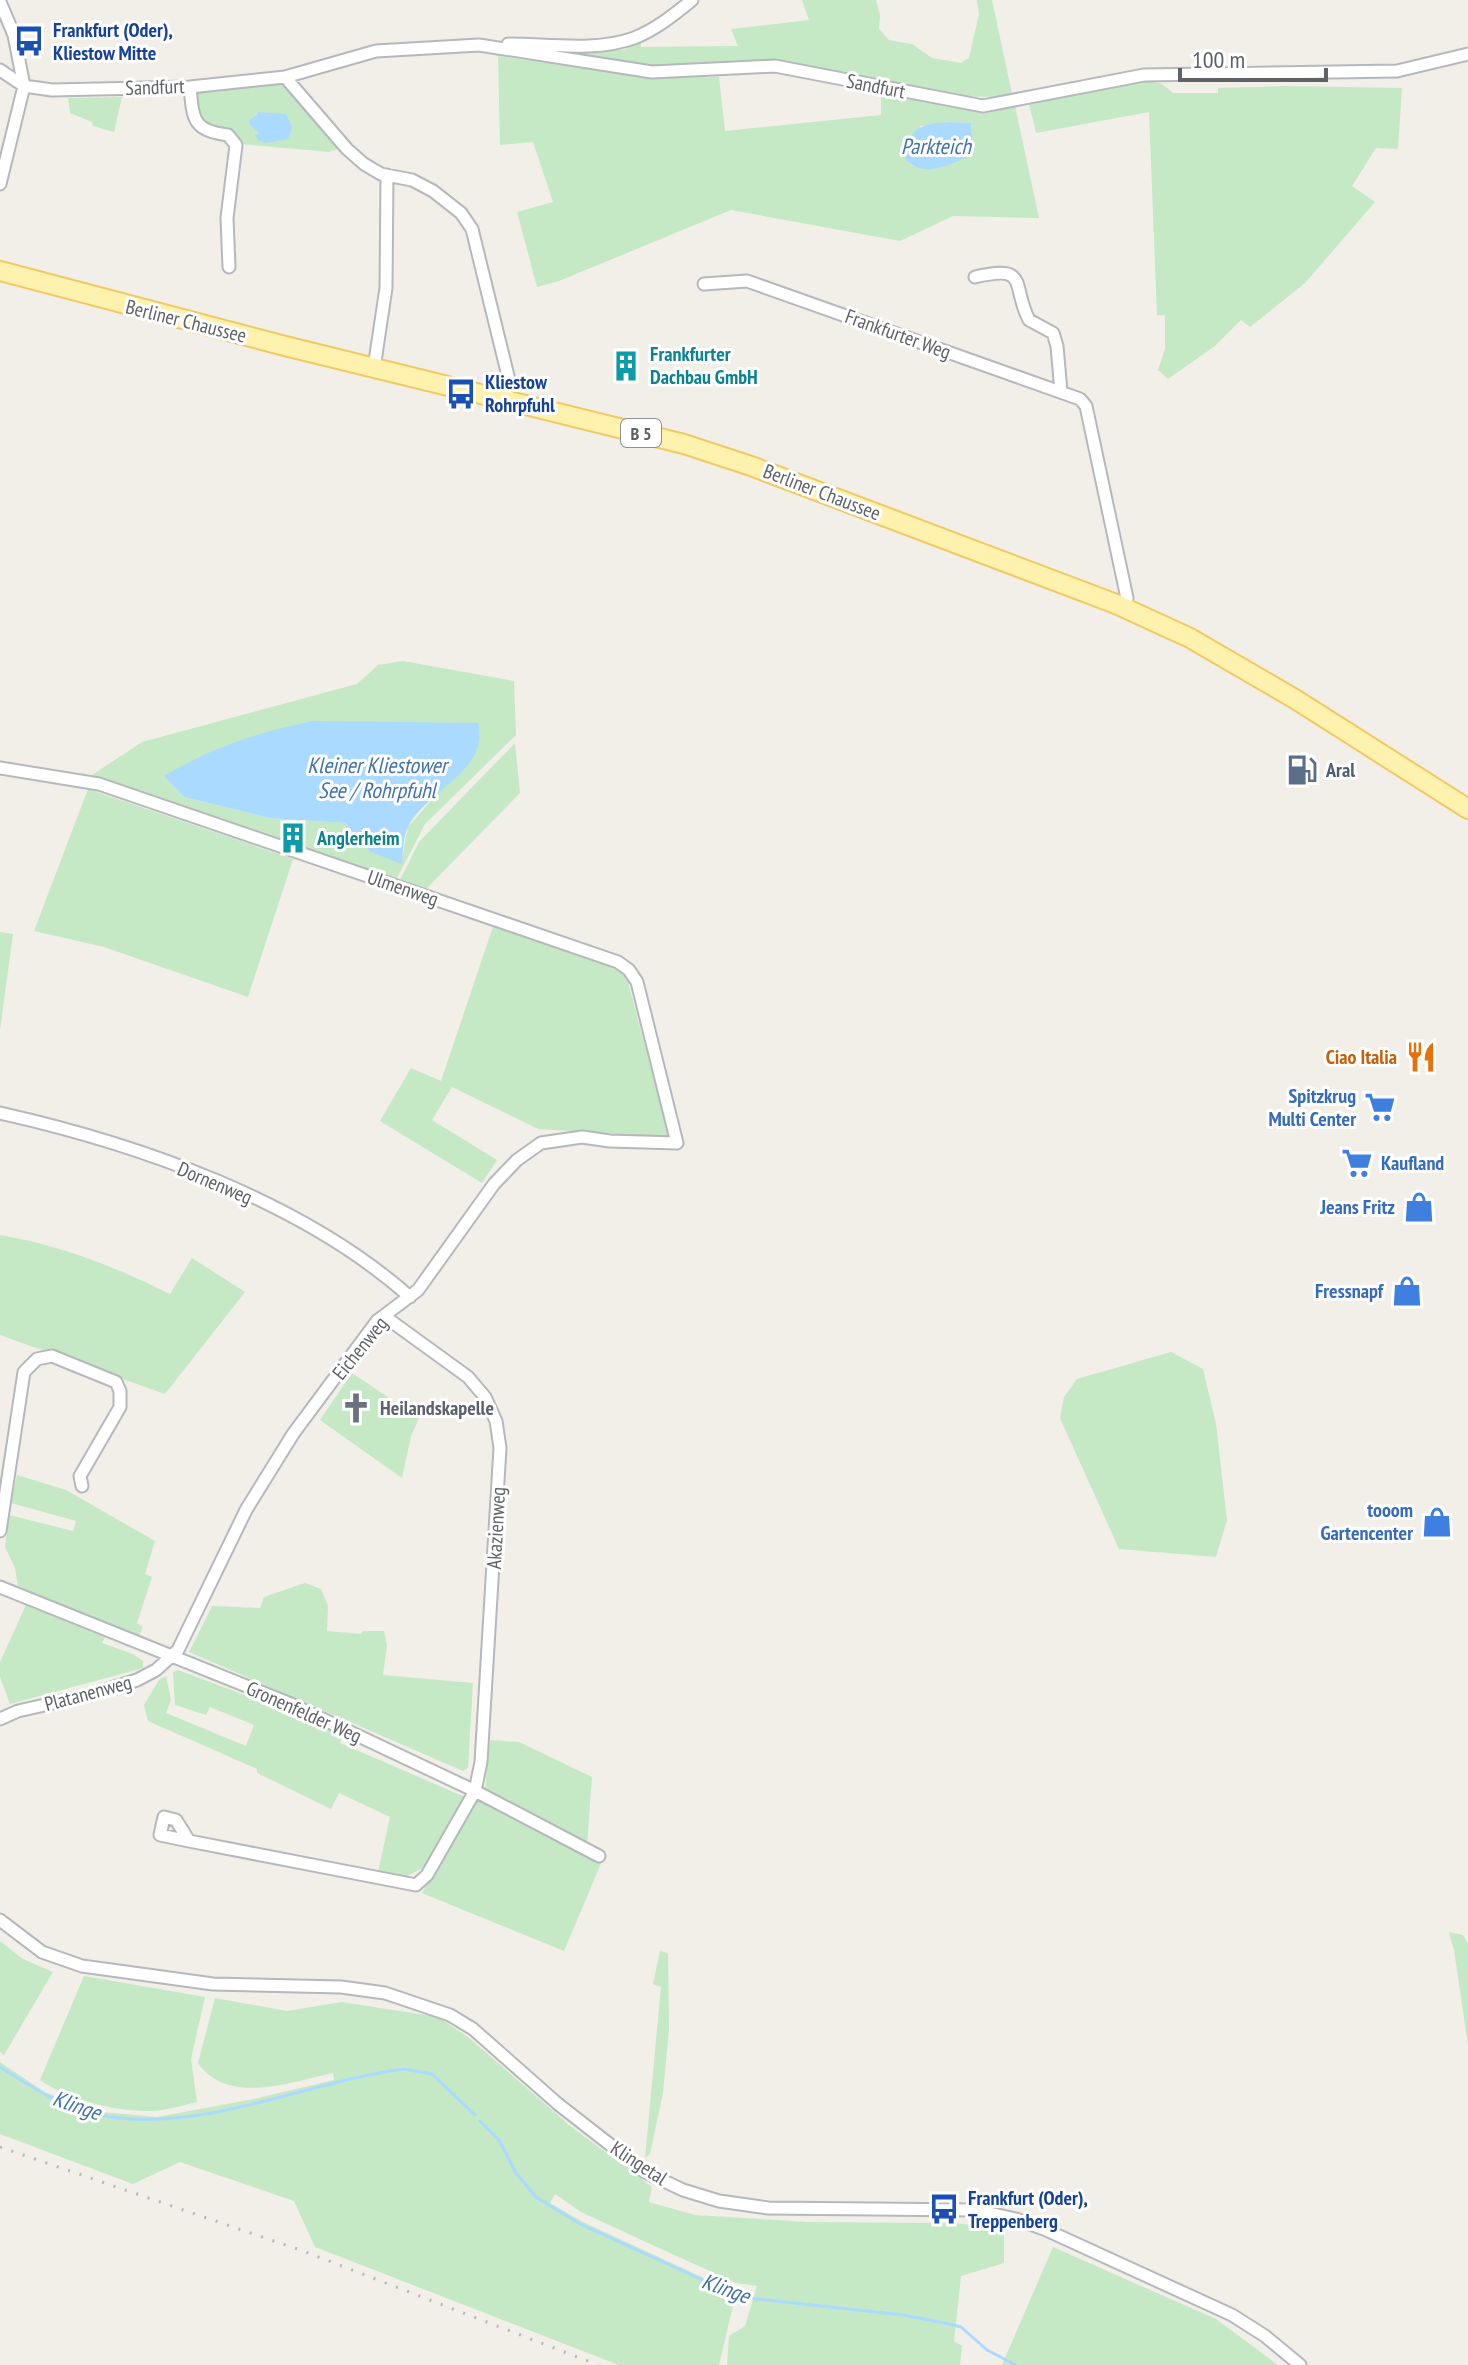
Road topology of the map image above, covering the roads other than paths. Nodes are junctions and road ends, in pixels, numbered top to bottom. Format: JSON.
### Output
{"nodes":[{"id":1,"x":692,"y":0,"type":"edge"},
{"id":2,"x":0,"y":2,"type":"edge"},
{"id":3,"x":479,"y":45,"type":"junction"},
{"id":4,"x":1468,"y":54,"type":"edge"},
{"id":5,"x":0,"y":70,"type":"edge"},
{"id":6,"x":285,"y":77,"type":"junction"},
{"id":7,"x":24,"y":86,"type":"junction"},
{"id":8,"x":190,"y":87,"type":"junction"},
{"id":9,"x":387,"y":175,"type":"junction"},
{"id":10,"x":0,"y":184,"type":"edge"},
{"id":11,"x":0,"y":259,"type":"edge"},
{"id":12,"x":229,"y":267,"type":"dead end"},
{"id":13,"x":0,"y":271,"type":"edge"},
{"id":14,"x":975,"y":277,"type":"dead end"},
{"id":15,"x":704,"y":284,"type":"dead end"},
{"id":16,"x":54,"y":285,"type":"junction"},
{"id":17,"x":374,"y":368,"type":"junction"},
{"id":18,"x":1061,"y":392,"type":"junction"},
{"id":19,"x":506,"y":400,"type":"junction"},
{"id":20,"x":1127,"y":605,"type":"junction"},
{"id":21,"x":0,"y":768,"type":"edge"},
{"id":22,"x":1468,"y":801,"type":"edge"},
{"id":23,"x":1468,"y":809,"type":"edge"},
{"id":24,"x":0,"y":1113,"type":"edge"},
{"id":25,"x":677,"y":1143,"type":"joint"},
{"id":26,"x":410,"y":1297,"type":"junction"},
{"id":27,"x":384,"y":1316,"type":"junction"},
{"id":28,"x":82,"y":1486,"type":"dead end"},
{"id":29,"x":0,"y":1531,"type":"edge"},
{"id":30,"x":0,"y":1587,"type":"edge"},
{"id":31,"x":171,"y":1658,"type":"junction"},
{"id":32,"x":0,"y":1719,"type":"edge"},
{"id":33,"x":475,"y":1791,"type":"junction"},
{"id":34,"x":189,"y":1841,"type":"dead end"},
{"id":35,"x":599,"y":1856,"type":"dead end"},
{"id":36,"x":0,"y":1920,"type":"edge"},
{"id":37,"x":1300,"y":2365,"type":"edge"}],
"edges":[{"from":1,"to":3,"type":"street"},
{"from":2,"to":7,"type":"street"},
{"from":3,"to":4,"type":"street","name":"Sandfurt"},
{"from":3,"to":6,"type":"street","name":"Sandfurt"},
{"from":5,"to":7,"type":"street"},
{"from":6,"to":8,"type":"street","name":"Sandfurt"},
{"from":6,"to":9,"type":"street"},
{"from":7,"to":8,"type":"street","name":"Sandfurt"},
{"from":7,"to":10,"type":"street"},
{"from":8,"to":12,"type":"street"},
{"from":9,"to":17,"type":"street"},
{"from":9,"to":19,"type":"street"},
{"from":11,"to":16,"type":"main road","name":"Berliner Chaussee","number":"B 5"},
{"from":13,"to":16,"type":"main road","name":"Berliner Chaussee","number":"B 5"},
{"from":14,"to":18,"type":"street"},
{"from":15,"to":18,"type":"street","name":"Frankfurter Weg"},
{"from":16,"to":17,"type":"main road","name":"Berliner Chaussee","number":"B 5"},
{"from":17,"to":19,"type":"main road","name":"Berliner Chaussee","number":"B 5"},
{"from":18,"to":20,"type":"street","name":"Frankfurter Weg"},
{"from":19,"to":20,"type":"main road","name":"Berliner Chaussee","number":"B 5"},
{"from":20,"to":22,"type":"main road","name":"Berliner Chaussee","number":"B 5"},
{"from":20,"to":23,"type":"main road","name":"Berliner Chaussee","number":"B 5"},
{"from":21,"to":25,"type":"street","name":"Ulmenweg"},
{"from":24,"to":26,"type":"street","name":"Dornenweg"},
{"from":25,"to":26,"type":"street","name":"Eichenweg"},
{"from":26,"to":27,"type":"street","name":"Eichenweg"},
{"from":27,"to":31,"type":"street","name":"Eichenweg"},
{"from":27,"to":33,"type":"street","name":"Akazienweg"},
{"from":28,"to":29,"type":"street"},
{"from":30,"to":31,"type":"street","name":"Gronenfelder Weg"},
{"from":31,"to":32,"type":"street","name":"Platanenweg"},
{"from":31,"to":33,"type":"street","name":"Gronenfelder Weg"},
{"from":33,"to":34,"type":"street"},
{"from":33,"to":35,"type":"street","name":"Gronenfelder Weg"},
{"from":36,"to":37,"type":"street","name":"Klingetal"}]}
